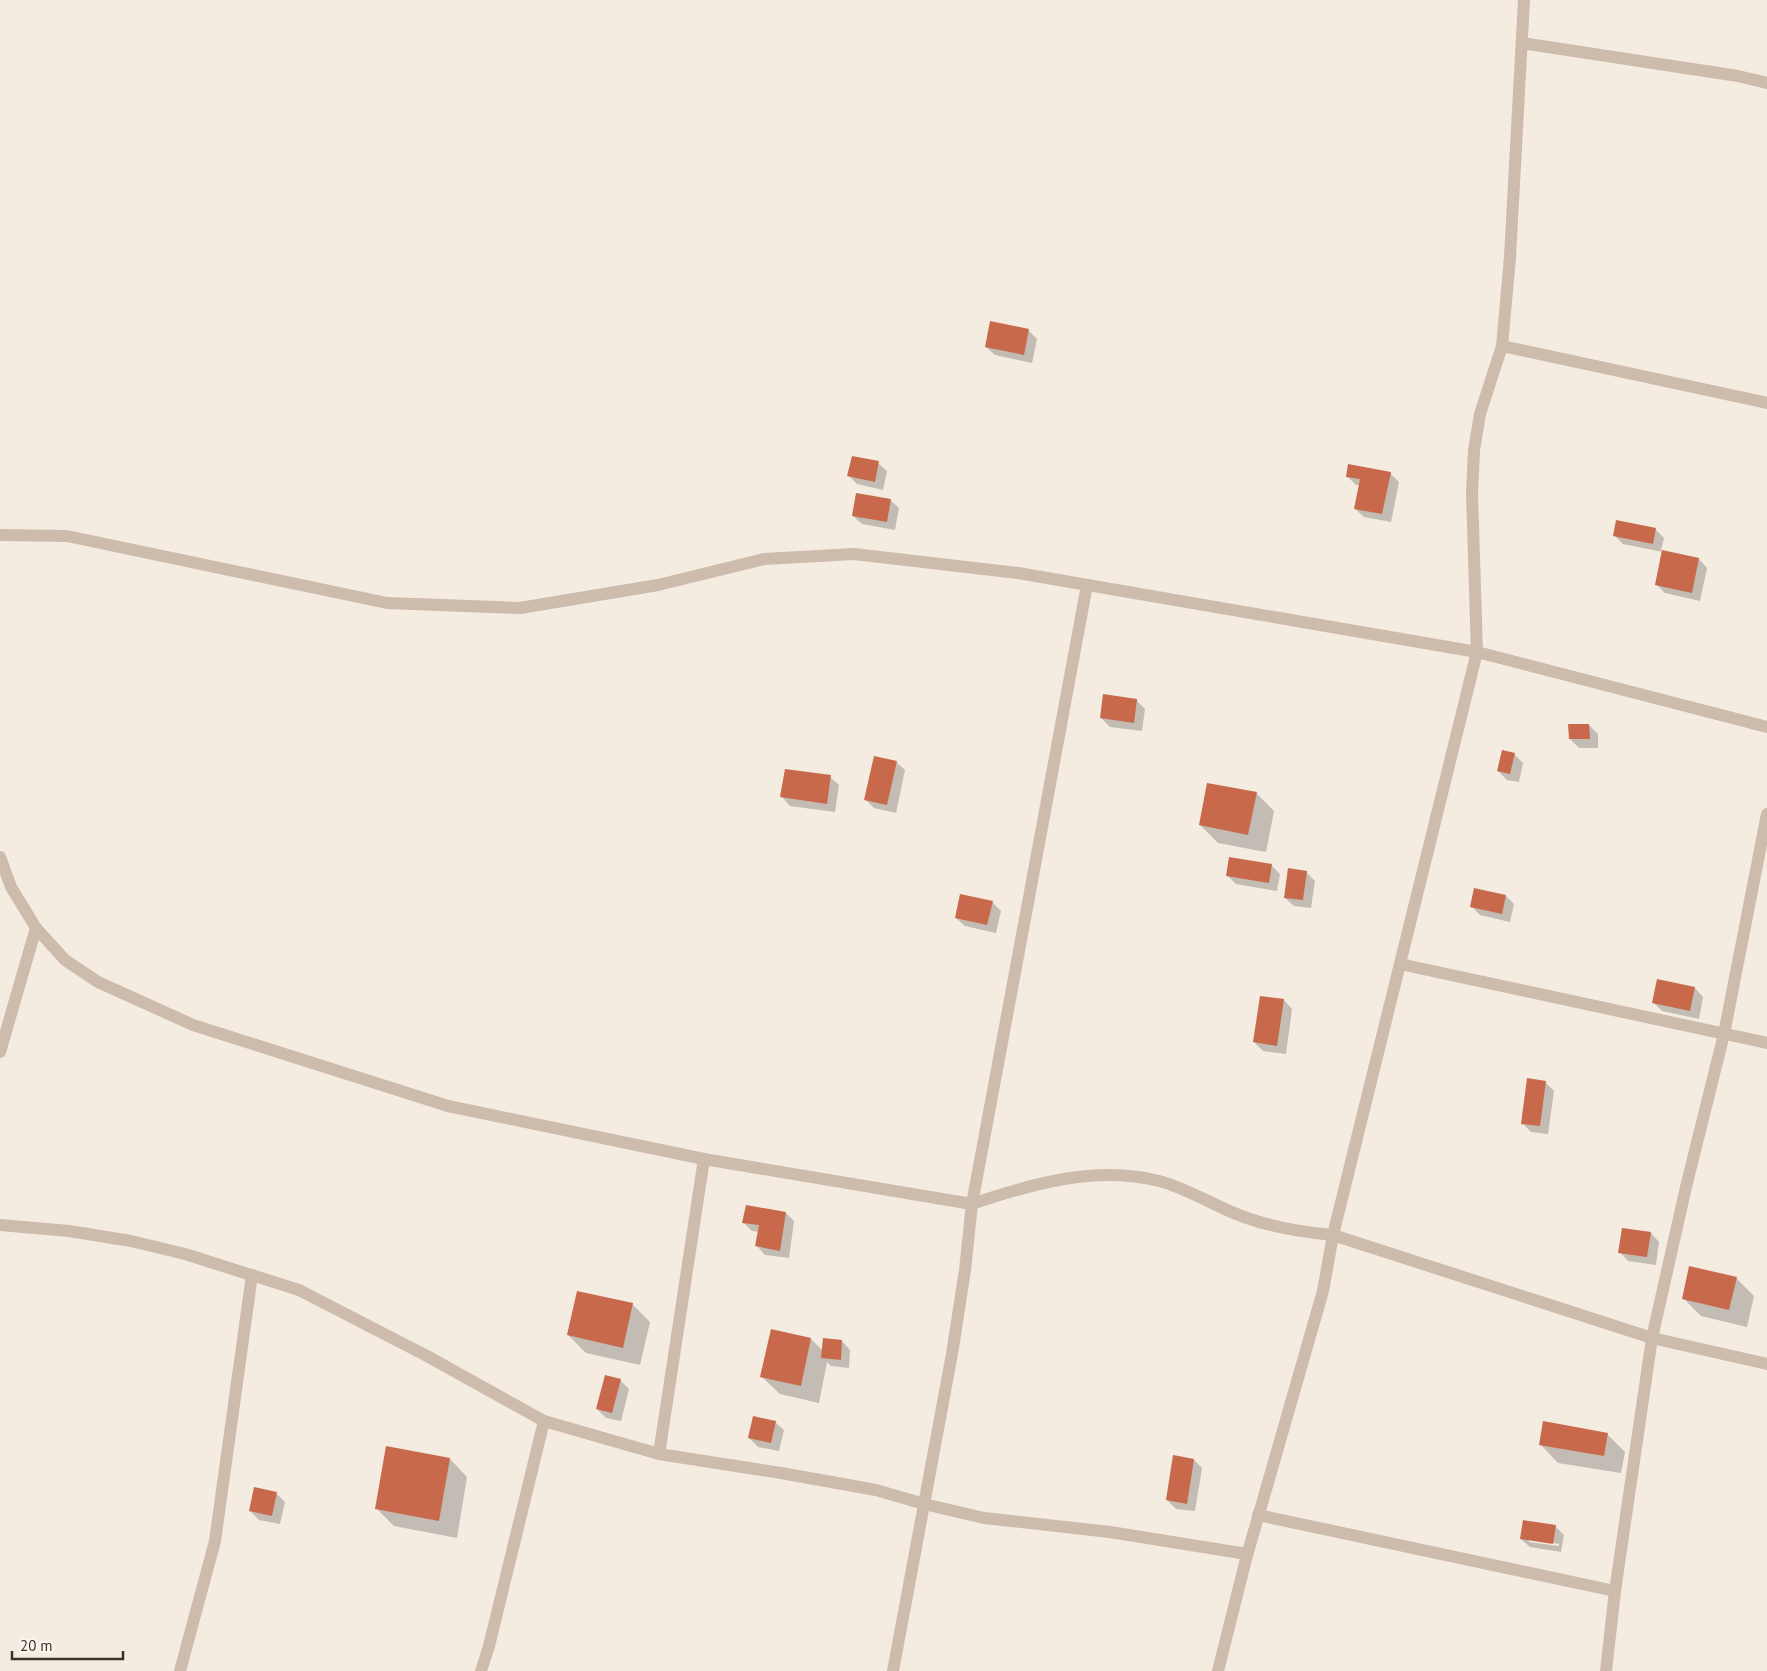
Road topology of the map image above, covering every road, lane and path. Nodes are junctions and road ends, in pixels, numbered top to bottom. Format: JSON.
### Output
{"nodes":[{"id":1,"x":1524,"y":0,"type":"edge"},
{"id":2,"x":1522,"y":42,"type":"junction"},
{"id":3,"x":1767,"y":83,"type":"edge"},
{"id":4,"x":1502,"y":346,"type":"junction"},
{"id":5,"x":1767,"y":403,"type":"edge"},
{"id":6,"x":0,"y":535,"type":"edge"},
{"id":7,"x":1087,"y":585,"type":"junction"},
{"id":8,"x":1477,"y":652,"type":"junction"},
{"id":9,"x":1767,"y":727,"type":"edge"},
{"id":10,"x":1767,"y":814,"type":"edge"},
{"id":11,"x":0,"y":857,"type":"edge"},
{"id":12,"x":36,"y":928,"type":"junction"},
{"id":13,"x":1400,"y":964,"type":"junction"},
{"id":14,"x":1724,"y":1034,"type":"junction"},
{"id":15,"x":1767,"y":1043,"type":"edge"},
{"id":16,"x":0,"y":1052,"type":"edge"},
{"id":17,"x":704,"y":1159,"type":"junction"},
{"id":18,"x":972,"y":1204,"type":"junction"},
{"id":19,"x":0,"y":1225,"type":"edge"},
{"id":20,"x":1332,"y":1235,"type":"junction"},
{"id":21,"x":252,"y":1275,"type":"junction"},
{"id":22,"x":1652,"y":1338,"type":"junction"},
{"id":23,"x":1767,"y":1364,"type":"edge"},
{"id":24,"x":544,"y":1421,"type":"junction"},
{"id":25,"x":659,"y":1454,"type":"junction"},
{"id":26,"x":924,"y":1504,"type":"junction"},
{"id":27,"x":1258,"y":1516,"type":"junction"},
{"id":28,"x":1247,"y":1554,"type":"junction"},
{"id":29,"x":1615,"y":1591,"type":"junction"},
{"id":30,"x":180,"y":1671,"type":"edge"},
{"id":31,"x":481,"y":1671,"type":"edge"},
{"id":32,"x":893,"y":1671,"type":"edge"},
{"id":33,"x":1218,"y":1671,"type":"edge"},
{"id":34,"x":1606,"y":1671,"type":"edge"}],
"edges":[{"from":1,"to":2,"type":"street"},
{"from":2,"to":3,"type":"street"},
{"from":2,"to":4,"type":"street"},
{"from":4,"to":5,"type":"street"},
{"from":4,"to":8,"type":"street"},
{"from":6,"to":7,"type":"street"},
{"from":7,"to":8,"type":"street"},
{"from":7,"to":18,"type":"street"},
{"from":8,"to":9,"type":"street"},
{"from":8,"to":13,"type":"street"},
{"from":10,"to":14,"type":"street"},
{"from":11,"to":12,"type":"street"},
{"from":12,"to":16,"type":"street"},
{"from":12,"to":17,"type":"street"},
{"from":13,"to":14,"type":"street"},
{"from":13,"to":20,"type":"street"},
{"from":14,"to":15,"type":"street"},
{"from":14,"to":22,"type":"street"},
{"from":17,"to":18,"type":"street"},
{"from":17,"to":25,"type":"street"},
{"from":18,"to":20,"type":"street"},
{"from":18,"to":26,"type":"street"},
{"from":19,"to":21,"type":"street"},
{"from":20,"to":22,"type":"street"},
{"from":20,"to":27,"type":"street"},
{"from":21,"to":24,"type":"street"},
{"from":21,"to":30,"type":"street"},
{"from":22,"to":23,"type":"street"},
{"from":22,"to":29,"type":"street"},
{"from":24,"to":25,"type":"street"},
{"from":24,"to":31,"type":"street"},
{"from":25,"to":26,"type":"street"},
{"from":26,"to":28,"type":"street"},
{"from":26,"to":32,"type":"street"},
{"from":27,"to":28,"type":"street"},
{"from":27,"to":29,"type":"street"},
{"from":28,"to":33,"type":"street"},
{"from":29,"to":34,"type":"street"}]}
